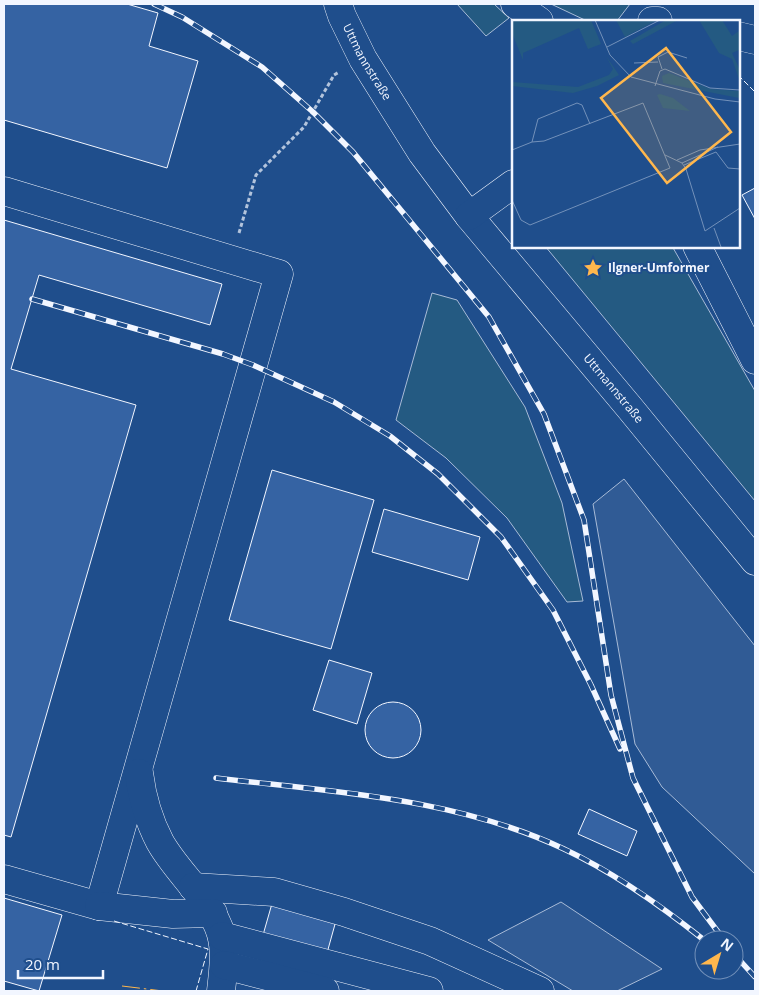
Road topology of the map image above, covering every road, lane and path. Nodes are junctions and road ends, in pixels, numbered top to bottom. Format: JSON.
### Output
{"nodes":[{"id":1,"x":338,"y":4,"type":"edge"},
{"id":2,"x":515,"y":4,"type":"edge"},
{"id":3,"x":537,"y":20,"type":"edge"},
{"id":4,"x":739,"y":36,"type":"edge"},
{"id":5,"x":755,"y":40,"type":"edge"},
{"id":6,"x":334,"y":75,"type":"dead end"},
{"id":7,"x":512,"y":185,"type":"edge"},
{"id":8,"x":4,"y":191,"type":"edge"},
{"id":9,"x":469,"y":216,"type":"junction"},
{"id":10,"x":698,"y":248,"type":"edge"},
{"id":11,"x":232,"y":260,"type":"junction"},
{"id":12,"x":755,"y":360,"type":"edge"},
{"id":13,"x":755,"y":562,"type":"edge"},
{"id":14,"x":138,"y":768,"type":"junction"},
{"id":15,"x":4,"y":879,"type":"edge"},
{"id":16,"x":193,"y":887,"type":"junction"},
{"id":17,"x":100,"y":906,"type":"junction"},
{"id":18,"x":217,"y":924,"type":"junction"},
{"id":19,"x":222,"y":978,"type":"edge"},
{"id":20,"x":325,"y":991,"type":"edge"},
{"id":21,"x":429,"y":991,"type":"edge"},
{"id":22,"x":540,"y":991,"type":"edge"}],
"edges":[{"from":1,"to":9,"type":"street","name":"Uttmannstraße"},
{"from":2,"to":3,"type":"street"},
{"from":4,"to":5,"type":"street"},
{"from":6,"to":11,"type":"path"},
{"from":7,"to":9,"type":"street"},
{"from":8,"to":11,"type":"street"},
{"from":9,"to":13,"type":"street","name":"Uttmannstraße"},
{"from":10,"to":12,"type":"street"},
{"from":11,"to":14,"type":"street"},
{"from":14,"to":16,"type":"street"},
{"from":14,"to":17,"type":"street"},
{"from":15,"to":17,"type":"street"},
{"from":16,"to":18,"type":"street"},
{"from":16,"to":22,"type":"street"},
{"from":17,"to":18,"type":"street"},
{"from":18,"to":19,"type":"street"},
{"from":18,"to":21,"type":"street"},
{"from":19,"to":20,"type":"street"}]}
